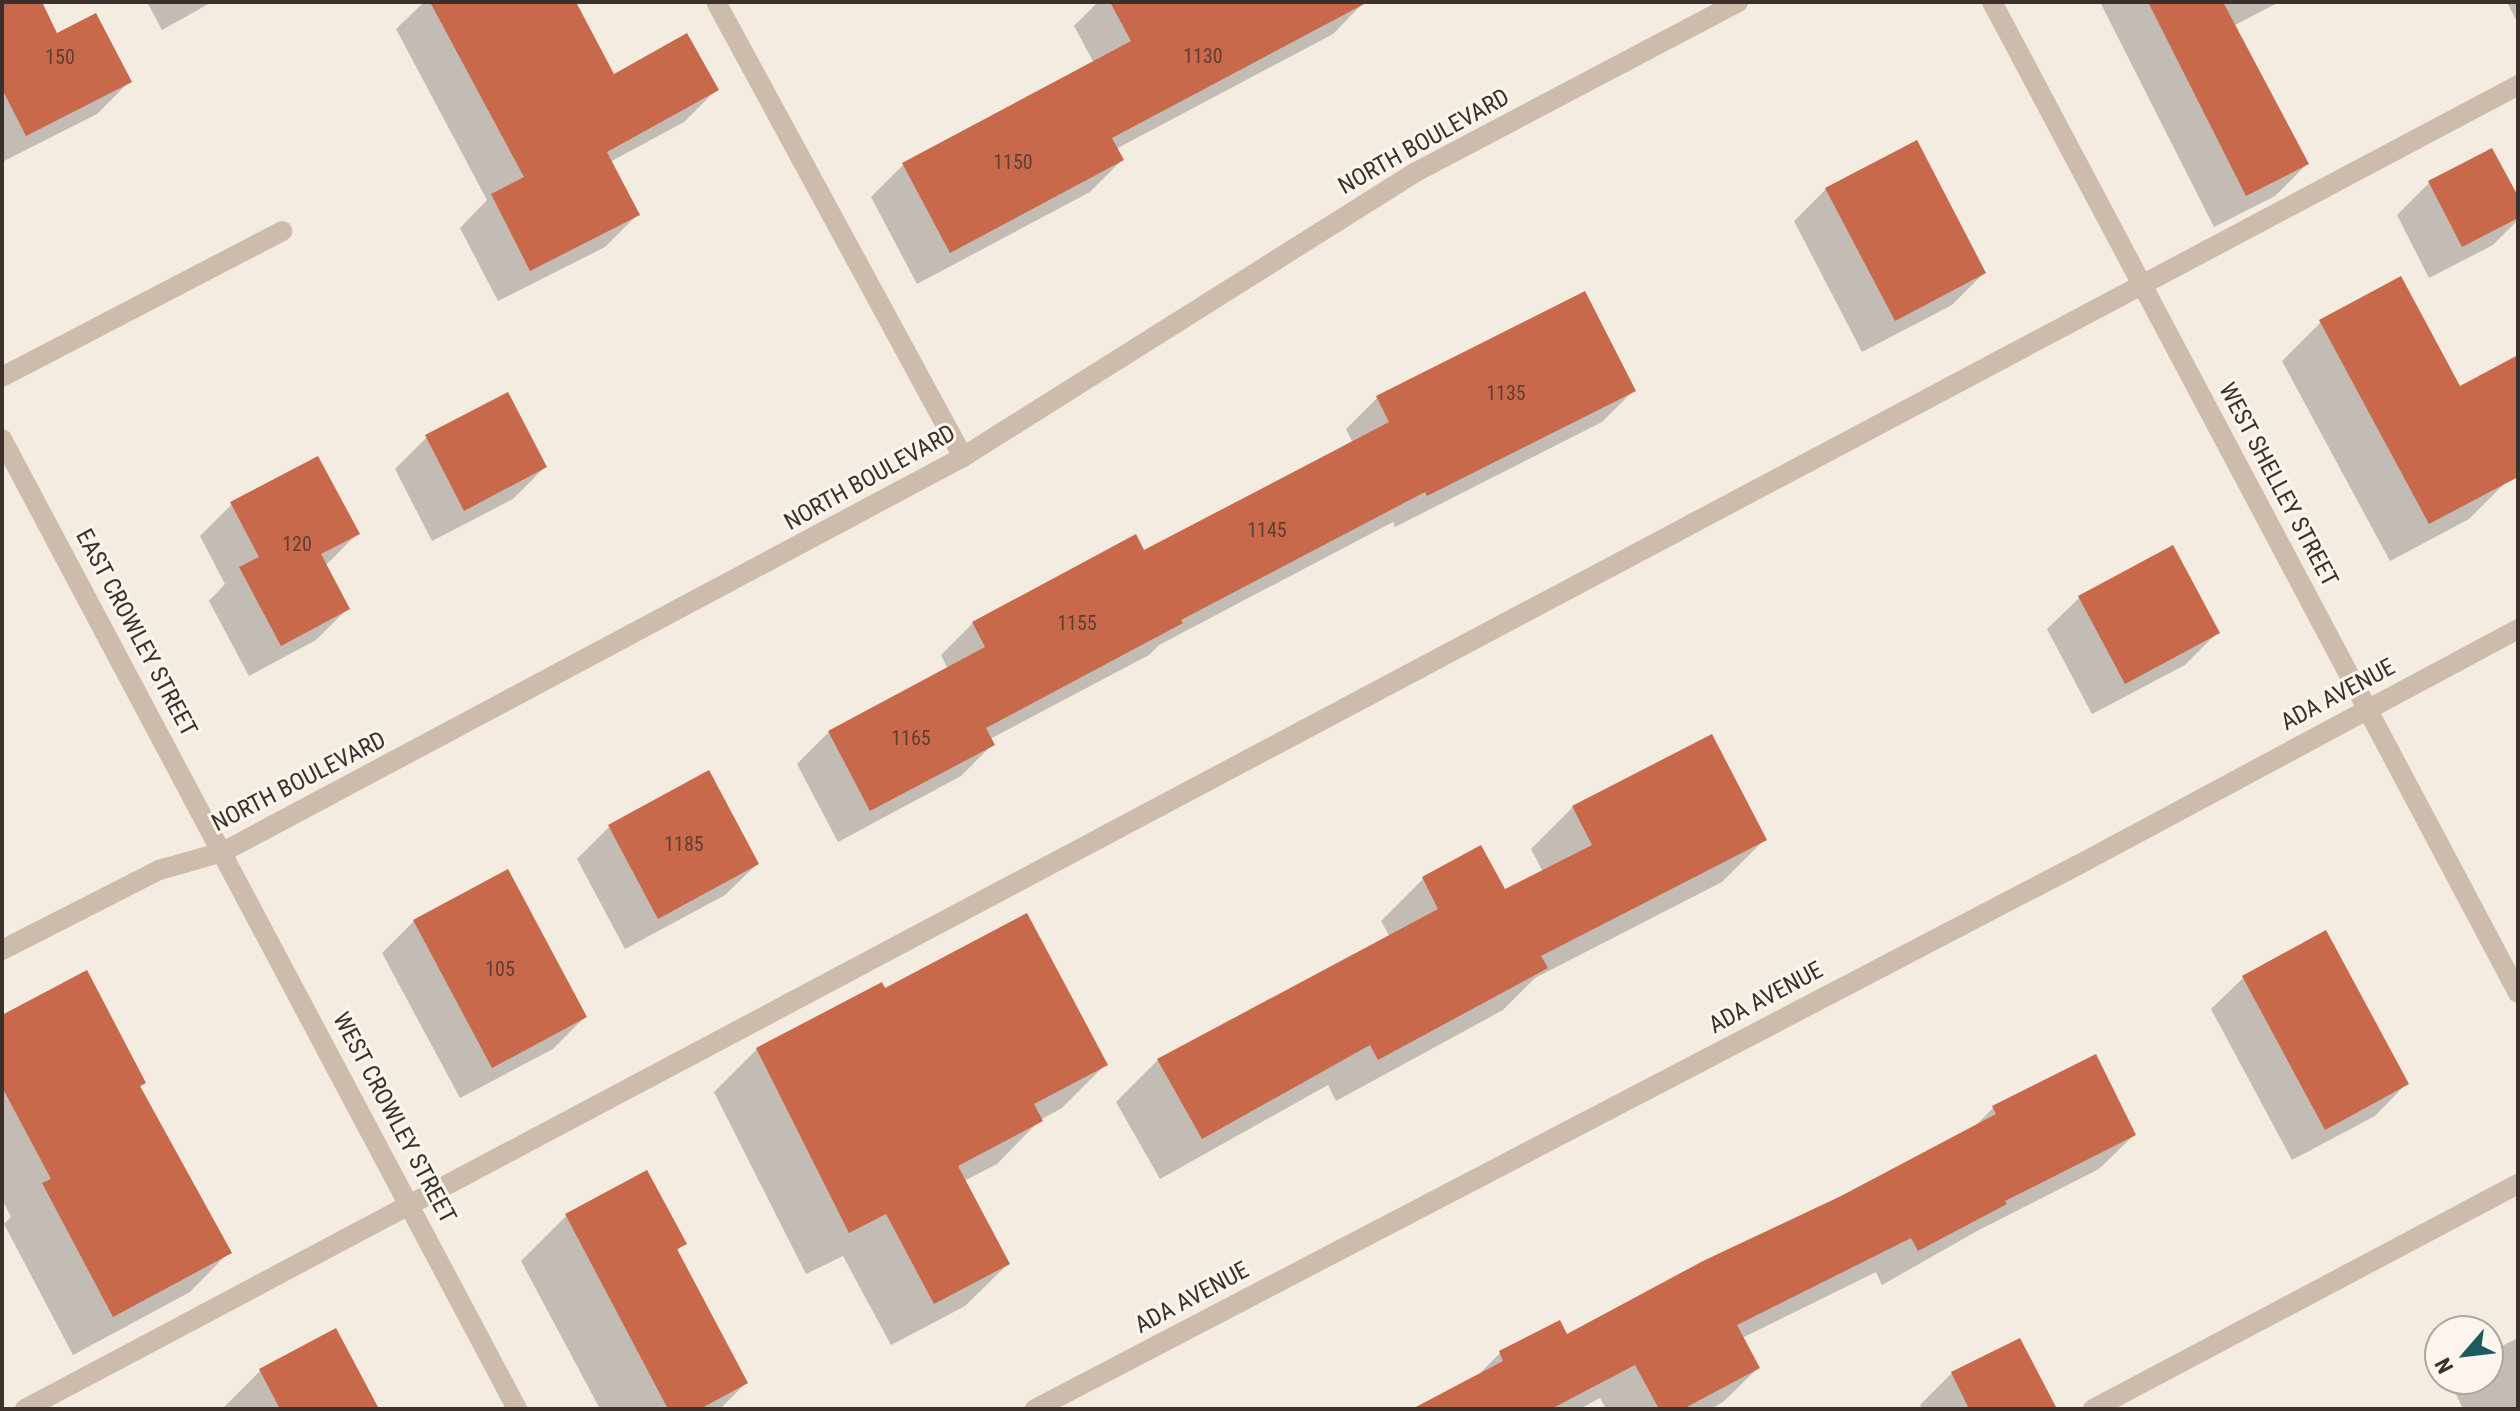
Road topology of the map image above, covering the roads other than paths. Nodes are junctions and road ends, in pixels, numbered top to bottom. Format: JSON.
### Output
{"nodes":[{"id":1,"x":716,"y":2,"type":"edge"},
{"id":2,"x":1738,"y":2,"type":"edge"},
{"id":3,"x":1992,"y":2,"type":"edge"},
{"id":4,"x":2518,"y":85,"type":"edge"},
{"id":5,"x":282,"y":231,"type":"dead end"},
{"id":6,"x":2142,"y":286,"type":"junction"},
{"id":7,"x":2,"y":377,"type":"edge"},
{"id":8,"x":2,"y":439,"type":"edge"},
{"id":9,"x":963,"y":457,"type":"junction"},
{"id":10,"x":2518,"y":629,"type":"edge"},
{"id":11,"x":2367,"y":709,"type":"junction"},
{"id":12,"x":223,"y":852,"type":"junction"},
{"id":13,"x":2,"y":950,"type":"edge"},
{"id":14,"x":2518,"y":993,"type":"edge"},
{"id":15,"x":2518,"y":1184,"type":"edge"},
{"id":16,"x":410,"y":1204,"type":"junction"},
{"id":17,"x":25,"y":1409,"type":"edge"},
{"id":18,"x":517,"y":1409,"type":"edge"},
{"id":19,"x":1035,"y":1409,"type":"edge"},
{"id":20,"x":2093,"y":1409,"type":"edge"}],
"edges":[{"from":1,"to":9,"type":"street"},
{"from":2,"to":9,"type":"street","name":"NORTH BOULEVARD"},
{"from":3,"to":6,"type":"street","name":"WEST SHELLEY STREET"},
{"from":4,"to":6,"type":"street"},
{"from":5,"to":7,"type":"street"},
{"from":6,"to":11,"type":"street","name":"WEST SHELLEY STREET"},
{"from":6,"to":16,"type":"street"},
{"from":8,"to":12,"type":"street","name":"EAST CROWLEY STREET"},
{"from":9,"to":12,"type":"street","name":"NORTH BOULEVARD"},
{"from":10,"to":11,"type":"street","name":"ADA AVENUE"},
{"from":11,"to":14,"type":"street","name":"WEST SHELLEY STREET"},
{"from":11,"to":19,"type":"street","name":"ADA AVENUE"},
{"from":12,"to":13,"type":"street","name":"NORTH BOULEVARD"},
{"from":12,"to":16,"type":"street","name":"WEST CROWLEY STREET"},
{"from":15,"to":20,"type":"street"},
{"from":16,"to":17,"type":"street"},
{"from":16,"to":18,"type":"street","name":"WEST CROWLEY STREET"}]}
